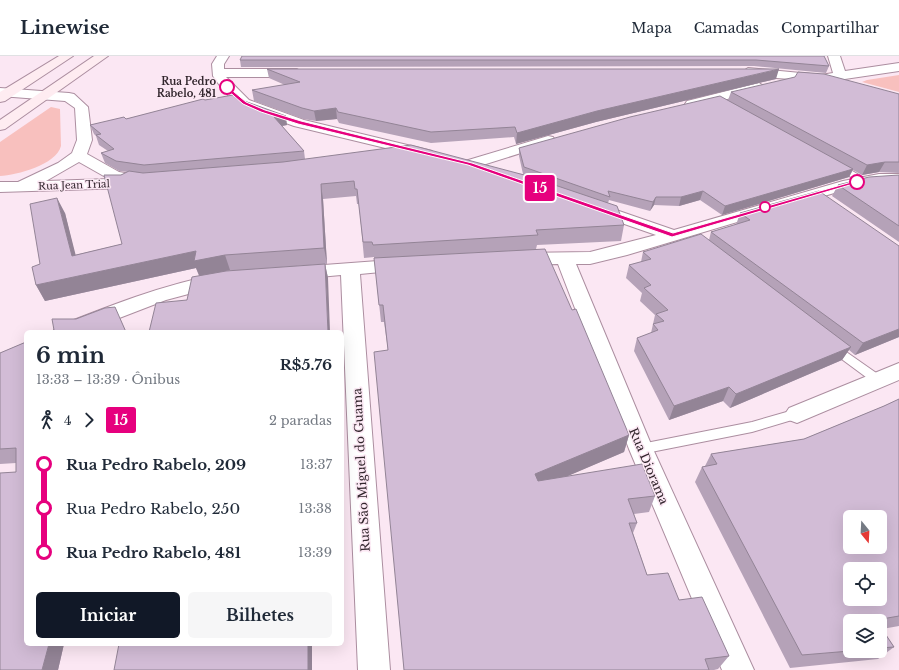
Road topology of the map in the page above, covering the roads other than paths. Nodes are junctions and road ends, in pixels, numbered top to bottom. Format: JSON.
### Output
{"nodes":[{"id":1,"x":66,"y":56,"type":"edge"},
{"id":2,"x":102,"y":56,"type":"edge"},
{"id":3,"x":223,"y":56,"type":"edge"},
{"id":4,"x":834,"y":56,"type":"edge"},
{"id":5,"x":899,"y":67,"type":"edge"},
{"id":6,"x":219,"y":73,"type":"junction"},
{"id":7,"x":312,"y":73,"type":"edge"},
{"id":8,"x":840,"y":76,"type":"junction"},
{"id":9,"x":821,"y":78,"type":"junction"},
{"id":10,"x":850,"y":87,"type":"edge"},
{"id":11,"x":756,"y":88,"type":"junction"},
{"id":12,"x":3,"y":94,"type":"edge"},
{"id":13,"x":46,"y":94,"type":"junction"},
{"id":14,"x":714,"y":98,"type":"junction"},
{"id":15,"x":727,"y":105,"type":"edge"},
{"id":16,"x":678,"y":107,"type":"edge"},
{"id":17,"x":0,"y":126,"type":"edge"},
{"id":18,"x":563,"y":136,"type":"edge"},
{"id":19,"x":413,"y":150,"type":"junction"},
{"id":20,"x":78,"y":155,"type":"junction"},
{"id":21,"x":376,"y":156,"type":"edge"},
{"id":22,"x":826,"y":160,"type":"edge"},
{"id":23,"x":456,"y":161,"type":"junction"},
{"id":24,"x":497,"y":173,"type":"edge"},
{"id":25,"x":899,"y":179,"type":"edge"},
{"id":26,"x":865,"y":181,"type":"junction"},
{"id":27,"x":19,"y":187,"type":"junction"},
{"id":28,"x":0,"y":188,"type":"edge"},
{"id":29,"x":815,"y":193,"type":"junction"},
{"id":30,"x":577,"y":201,"type":"edge"},
{"id":31,"x":834,"y":206,"type":"edge"},
{"id":32,"x":684,"y":236,"type":"junction"},
{"id":33,"x":565,"y":259,"type":"junction"},
{"id":34,"x":501,"y":260,"type":"edge"},
{"id":35,"x":424,"y":264,"type":"edge"},
{"id":36,"x":350,"y":269,"type":"junction"},
{"id":37,"x":283,"y":274,"type":"edge"},
{"id":38,"x":238,"y":277,"type":"edge"},
{"id":39,"x":69,"y":330,"type":"edge"},
{"id":40,"x":820,"y":337,"type":"edge"},
{"id":41,"x":899,"y":371,"type":"edge"},
{"id":42,"x":878,"y":380,"type":"junction"},
{"id":43,"x":797,"y":414,"type":"joint"},
{"id":44,"x":350,"y":440,"type":"edge"},
{"id":45,"x":642,"y":449,"type":"junction"},
{"id":46,"x":374,"y":670,"type":"edge"},
{"id":47,"x":738,"y":670,"type":"edge"}],
"edges":[{"from":1,"to":12,"type":"main road"},
{"from":2,"to":13,"type":"main road"},
{"from":3,"to":6,"type":"street"},
{"from":4,"to":8,"type":"street"},
{"from":5,"to":8,"type":"street"},
{"from":6,"to":7,"type":"street"},
{"from":6,"to":19,"type":"street"},
{"from":8,"to":9,"type":"street"},
{"from":9,"to":10,"type":"street"},
{"from":9,"to":11,"type":"street"},
{"from":9,"to":11,"type":"street"},
{"from":11,"to":14,"type":"street"},
{"from":12,"to":13,"type":"street"},
{"from":13,"to":17,"type":"main road"},
{"from":13,"to":20,"type":"street"},
{"from":14,"to":15,"type":"lane"},
{"from":14,"to":16,"type":"street"},
{"from":18,"to":23,"type":"street"},
{"from":19,"to":21,"type":"street"},
{"from":19,"to":23,"type":"street"},
{"from":20,"to":27,"type":"street"},
{"from":20,"to":27,"type":"street","name":"Rua Jean Trial"},
{"from":22,"to":26,"type":"lane"},
{"from":23,"to":24,"type":"street"},
{"from":25,"to":26,"type":"street"},
{"from":26,"to":29,"type":"street"},
{"from":27,"to":28,"type":"street","name":"Rua Jean Trial"},
{"from":29,"to":31,"type":"street"},
{"from":29,"to":32,"type":"street"},
{"from":30,"to":32,"type":"street"},
{"from":32,"to":33,"type":"street"},
{"from":33,"to":34,"type":"street"},
{"from":33,"to":45,"type":"street","name":"Rua Diorama"},
{"from":35,"to":36,"type":"street"},
{"from":36,"to":37,"type":"street"},
{"from":36,"to":44,"type":"street","name":"Rua São Miguel do Guama"},
{"from":38,"to":39,"type":"street"},
{"from":40,"to":42,"type":"lane"},
{"from":41,"to":42,"type":"street"},
{"from":42,"to":43,"type":"street"},
{"from":43,"to":45,"type":"lane"},
{"from":44,"to":46,"type":"street","name":"Rua São Miguel do Guama"},
{"from":45,"to":47,"type":"street","name":"Rua Diorama"}]}
